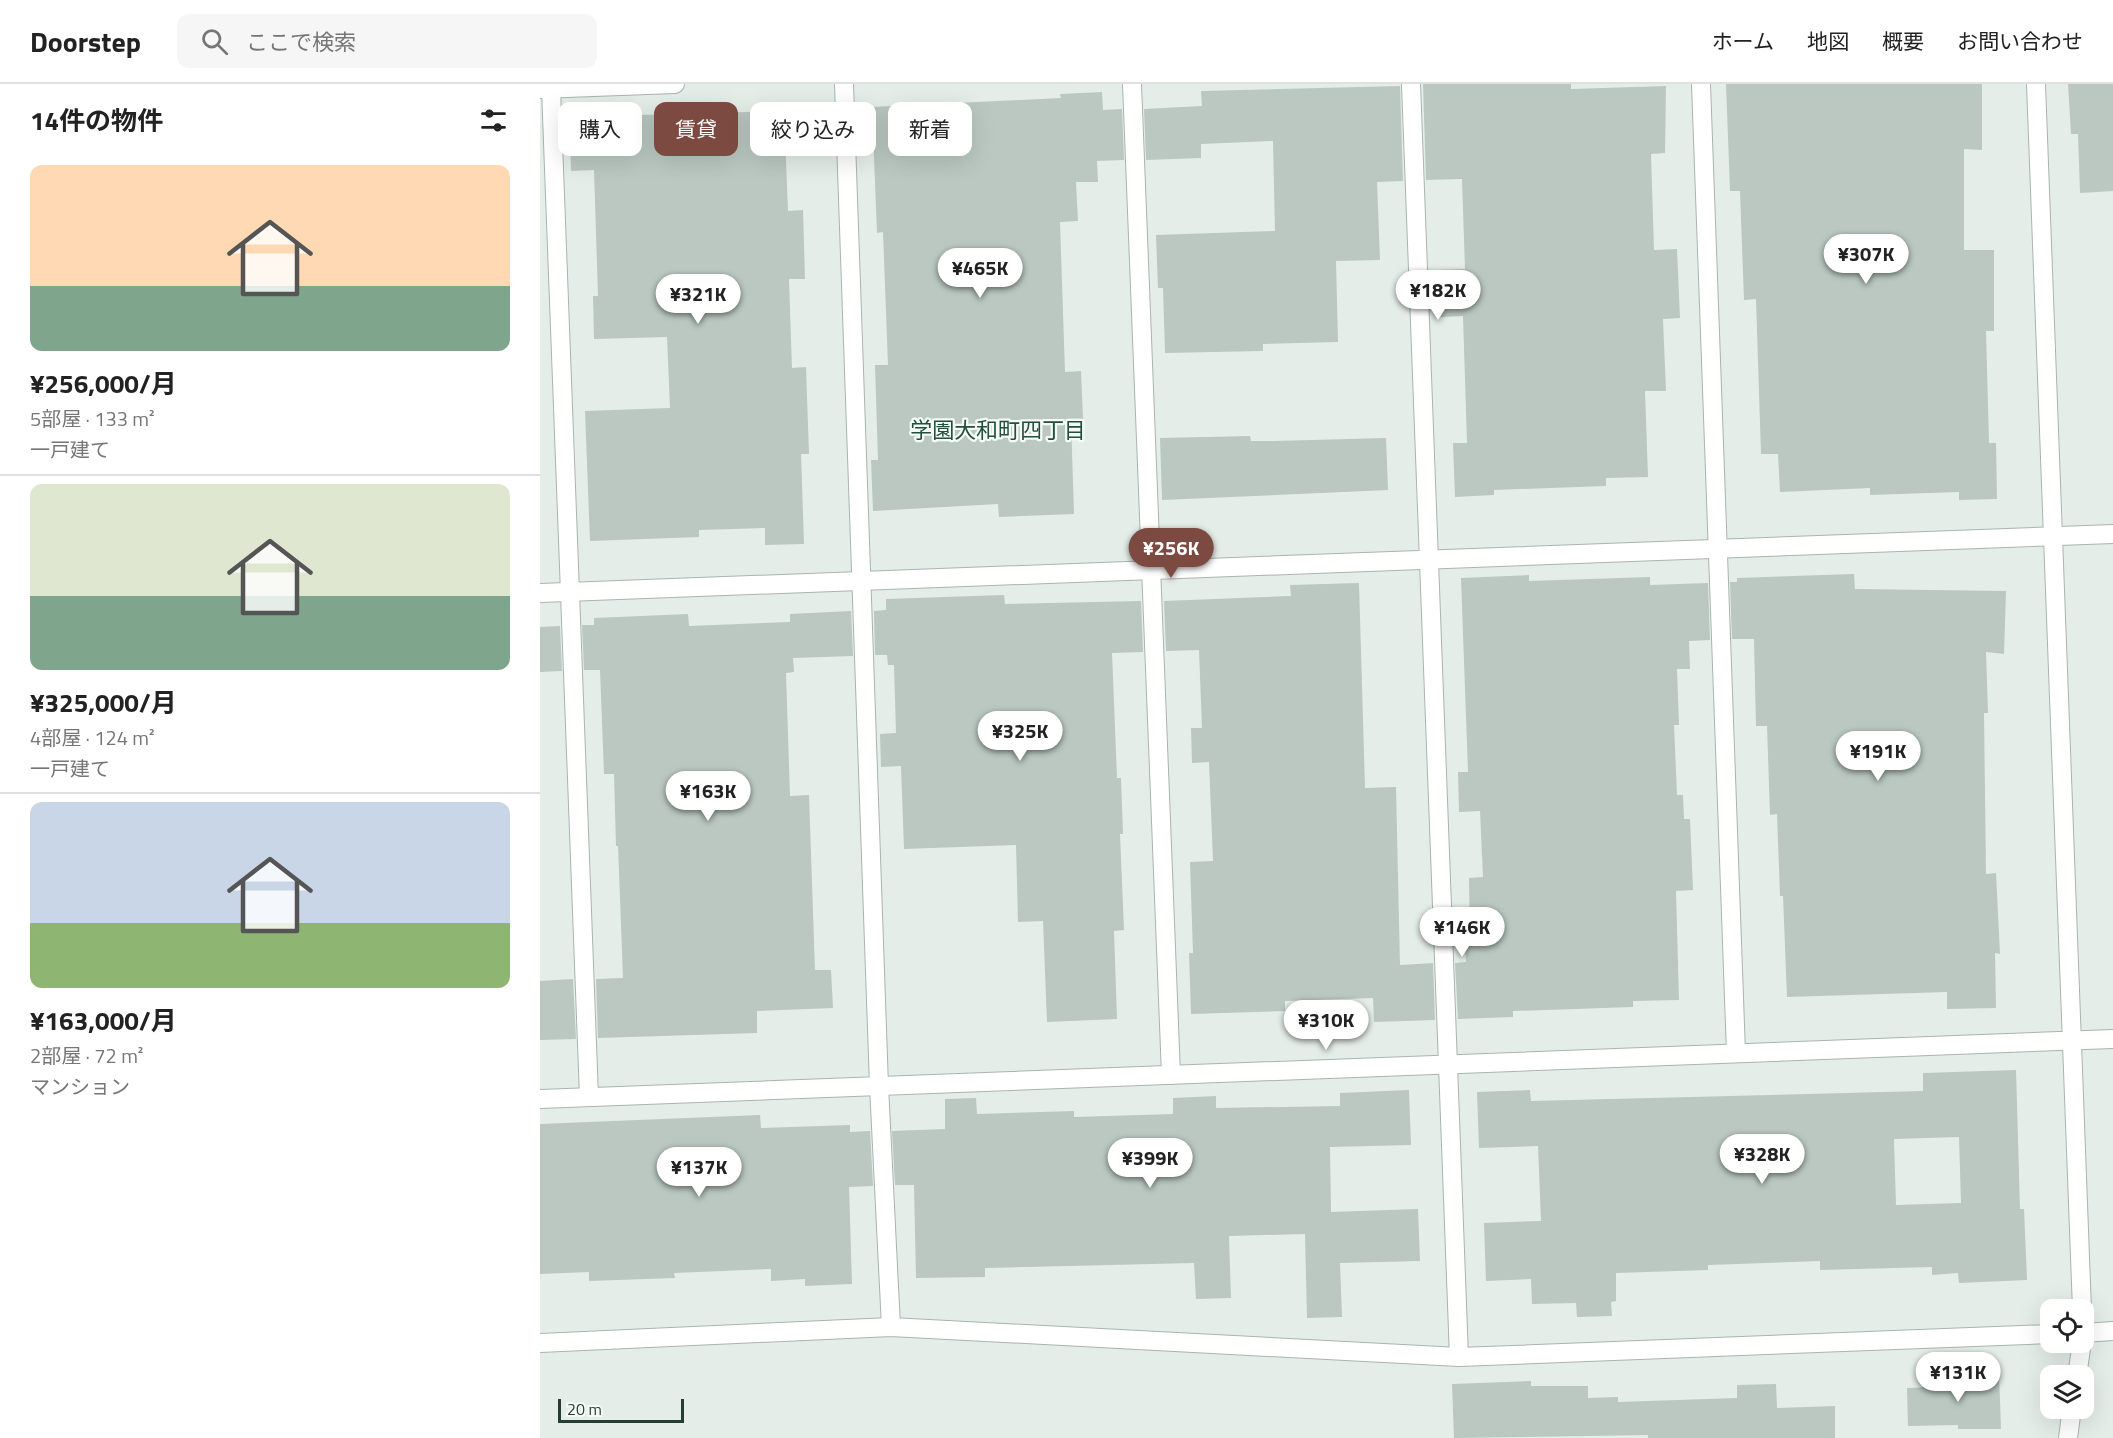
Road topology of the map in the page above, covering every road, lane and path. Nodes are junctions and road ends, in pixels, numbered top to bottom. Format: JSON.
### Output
{"nodes":[{"id":1,"x":675,"y":84,"type":"edge"},
{"id":2,"x":844,"y":84,"type":"edge"},
{"id":3,"x":1132,"y":84,"type":"edge"},
{"id":4,"x":1410,"y":84,"type":"edge"},
{"id":5,"x":1701,"y":84,"type":"edge"},
{"id":6,"x":2036,"y":84,"type":"edge"},
{"id":7,"x":546,"y":89,"type":"edge"},
{"id":8,"x":2113,"y":534,"type":"edge"},
{"id":9,"x":2053,"y":536,"type":"junction"},
{"id":10,"x":1718,"y":548,"type":"junction"},
{"id":11,"x":1429,"y":560,"type":"junction"},
{"id":12,"x":1152,"y":570,"type":"junction"},
{"id":13,"x":862,"y":581,"type":"junction"},
{"id":14,"x":571,"y":592,"type":"junction"},
{"id":15,"x":540,"y":593,"type":"edge"},
{"id":16,"x":2113,"y":1039,"type":"edge"},
{"id":17,"x":2072,"y":1041,"type":"junction"},
{"id":18,"x":1736,"y":1053,"type":"junction"},
{"id":19,"x":1448,"y":1064,"type":"junction"},
{"id":20,"x":1171,"y":1075,"type":"junction"},
{"id":21,"x":879,"y":1086,"type":"junction"},
{"id":22,"x":589,"y":1097,"type":"junction"},
{"id":23,"x":540,"y":1099,"type":"edge"},
{"id":24,"x":2082,"y":1299,"type":"edge"},
{"id":25,"x":891,"y":1327,"type":"junction"},
{"id":26,"x":2113,"y":1331,"type":"edge"},
{"id":27,"x":2094,"y":1332,"type":"edge"},
{"id":28,"x":2040,"y":1334,"type":"edge"},
{"id":29,"x":540,"y":1342,"type":"edge"},
{"id":30,"x":1459,"y":1357,"type":"junction"},
{"id":31,"x":2071,"y":1419,"type":"edge"},
{"id":32,"x":2068,"y":1438,"type":"edge"}],
"edges":[{"from":1,"to":7,"type":"street"},
{"from":2,"to":13,"type":"street"},
{"from":3,"to":12,"type":"street"},
{"from":4,"to":11,"type":"street"},
{"from":5,"to":10,"type":"street"},
{"from":6,"to":9,"type":"street"},
{"from":7,"to":14,"type":"street"},
{"from":8,"to":9,"type":"street"},
{"from":9,"to":10,"type":"street"},
{"from":9,"to":17,"type":"street"},
{"from":10,"to":11,"type":"street"},
{"from":10,"to":18,"type":"street"},
{"from":11,"to":12,"type":"street"},
{"from":11,"to":19,"type":"street"},
{"from":12,"to":13,"type":"street"},
{"from":12,"to":20,"type":"street"},
{"from":13,"to":14,"type":"street"},
{"from":13,"to":21,"type":"street"},
{"from":14,"to":15,"type":"street"},
{"from":14,"to":22,"type":"street"},
{"from":16,"to":17,"type":"street"},
{"from":17,"to":18,"type":"street"},
{"from":17,"to":24,"type":"street"},
{"from":18,"to":19,"type":"street"},
{"from":19,"to":20,"type":"street"},
{"from":19,"to":30,"type":"street"},
{"from":20,"to":21,"type":"street"},
{"from":21,"to":22,"type":"street"},
{"from":21,"to":25,"type":"street"},
{"from":22,"to":23,"type":"street"},
{"from":25,"to":29,"type":"street"},
{"from":25,"to":30,"type":"street"},
{"from":26,"to":27,"type":"street"},
{"from":28,"to":30,"type":"street"},
{"from":31,"to":32,"type":"street"}]}
